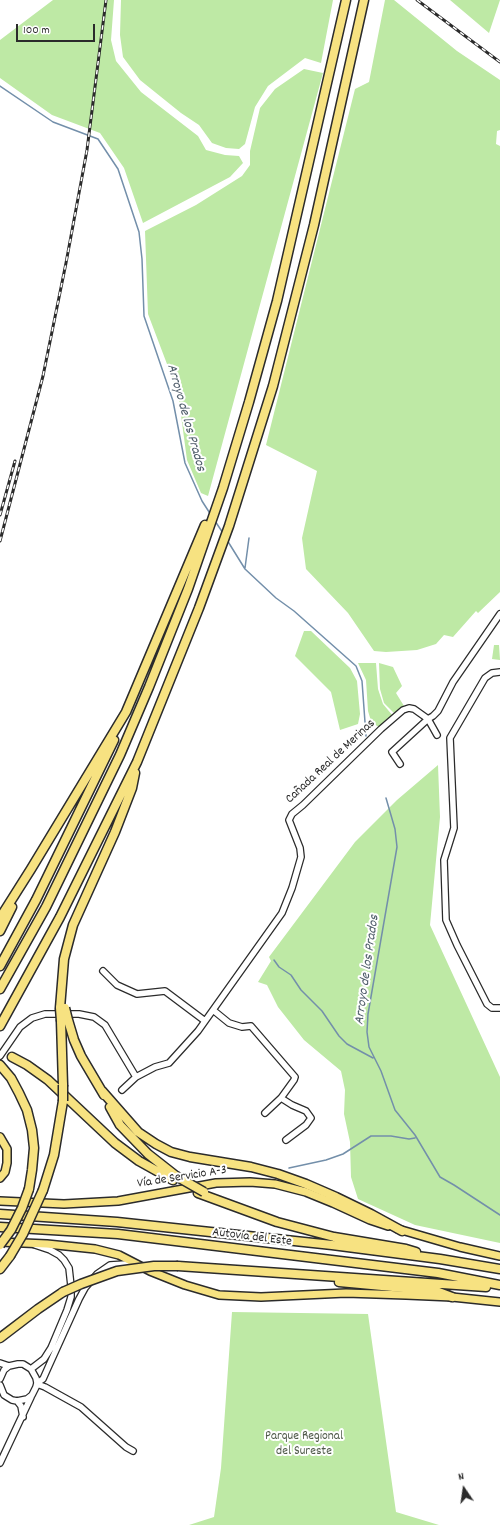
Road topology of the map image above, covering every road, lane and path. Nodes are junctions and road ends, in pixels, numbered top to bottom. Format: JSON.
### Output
{"nodes":[{"id":1,"x":346,"y":0,"type":"edge"},
{"id":2,"x":364,"y":0,"type":"edge"},
{"id":3,"x":223,"y":488,"type":"junction"},
{"id":4,"x":500,"y":614,"type":"edge"},
{"id":5,"x":500,"y":672,"type":"edge"},
{"id":6,"x":126,"y":712,"type":"junction"},
{"id":7,"x":428,"y":719,"type":"junction"},
{"id":8,"x":437,"y":735,"type":"dead end"},
{"id":9,"x":137,"y":762,"type":"junction"},
{"id":10,"x":400,"y":764,"type":"dead end"},
{"id":11,"x":31,"y":869,"type":"junction"},
{"id":12,"x":0,"y":918,"type":"edge"},
{"id":13,"x":0,"y":931,"type":"edge"},
{"id":14,"x":0,"y":966,"type":"edge"},
{"id":15,"x":103,"y":971,"type":"dead end"},
{"id":16,"x":0,"y":989,"type":"edge"},
{"id":17,"x":500,"y":1008,"type":"edge"},
{"id":18,"x":213,"y":1010,"type":"junction"},
{"id":19,"x":64,"y":1020,"type":"junction"},
{"id":20,"x":205,"y":1021,"type":"junction"},
{"id":21,"x":0,"y":1026,"type":"edge"},
{"id":22,"x":0,"y":1056,"type":"edge"},
{"id":23,"x":12,"y":1057,"type":"dead end"},
{"id":24,"x":0,"y":1065,"type":"edge"},
{"id":25,"x":136,"y":1077,"type":"junction"},
{"id":26,"x":122,"y":1090,"type":"dead end"},
{"id":27,"x":102,"y":1091,"type":"junction"},
{"id":28,"x":281,"y":1098,"type":"junction"},
{"id":29,"x":265,"y":1113,"type":"dead end"},
{"id":30,"x":0,"y":1137,"type":"edge"},
{"id":31,"x":286,"y":1140,"type":"dead end"},
{"id":32,"x":0,"y":1178,"type":"edge"},
{"id":33,"x":175,"y":1178,"type":"junction"},
{"id":34,"x":0,"y":1200,"type":"edge"},
{"id":35,"x":0,"y":1214,"type":"edge"},
{"id":36,"x":0,"y":1227,"type":"edge"},
{"id":37,"x":402,"y":1231,"type":"junction"},
{"id":38,"x":0,"y":1242,"type":"edge"},
{"id":39,"x":30,"y":1244,"type":"junction"},
{"id":40,"x":0,"y":1245,"type":"edge"},
{"id":41,"x":500,"y":1256,"type":"edge"},
{"id":42,"x":440,"y":1259,"type":"junction"},
{"id":43,"x":0,"y":1269,"type":"edge"},
{"id":44,"x":500,"y":1269,"type":"edge"},
{"id":45,"x":150,"y":1271,"type":"junction"},
{"id":46,"x":263,"y":1272,"type":"junction"},
{"id":47,"x":500,"y":1286,"type":"edge"},
{"id":48,"x":452,"y":1297,"type":"junction"},
{"id":49,"x":500,"y":1302,"type":"edge"},
{"id":50,"x":0,"y":1338,"type":"edge"},
{"id":51,"x":0,"y":1363,"type":"edge"},
{"id":52,"x":9,"y":1366,"type":"junction"},
{"id":53,"x":31,"y":1369,"type":"junction"},
{"id":54,"x":0,"y":1376,"type":"edge"},
{"id":55,"x":37,"y":1384,"type":"junction"},
{"id":56,"x":0,"y":1385,"type":"edge"},
{"id":57,"x":2,"y":1395,"type":"edge"},
{"id":58,"x":32,"y":1395,"type":"junction"},
{"id":59,"x":17,"y":1401,"type":"junction"},
{"id":60,"x":23,"y":1417,"type":"junction"},
{"id":61,"x":133,"y":1451,"type":"dead end"},
{"id":62,"x":0,"y":1463,"type":"edge"}],
"edges":[{"from":1,"to":3,"type":"highway"},
{"from":2,"to":9,"type":"highway"},
{"from":3,"to":6,"type":"highway"},
{"from":3,"to":16,"type":"highway"},
{"from":4,"to":7,"type":"street"},
{"from":5,"to":17,"type":"street"},
{"from":6,"to":11,"type":"highway"},
{"from":6,"to":14,"type":"highway"},
{"from":7,"to":8,"type":"street"},
{"from":7,"to":10,"type":"street"},
{"from":7,"to":18,"type":"street","name":"Cañada Real de Merinas"},
{"from":9,"to":19,"type":"highway","bridge":true},
{"from":9,"to":21,"type":"highway"},
{"from":11,"to":12,"type":"highway"},
{"from":11,"to":13,"type":"highway"},
{"from":15,"to":20,"type":"street"},
{"from":18,"to":20,"type":"street","name":"Cañada Real de Merinas"},
{"from":18,"to":28,"type":"street"},
{"from":19,"to":27,"type":"highway"},
{"from":19,"to":43,"type":"highway","bridge":true},
{"from":20,"to":25,"type":"street","name":"Cañada Real de Merinas"},
{"from":22,"to":25,"type":"street"},
{"from":23,"to":33,"type":"highway"},
{"from":24,"to":40,"type":"highway","bridge":true},
{"from":25,"to":26,"type":"street","name":"Cañada Real de Merinas"},
{"from":27,"to":33,"type":"highway"},
{"from":27,"to":37,"type":"highway"},
{"from":28,"to":29,"type":"street"},
{"from":28,"to":31,"type":"street"},
{"from":30,"to":32,"type":"main road"},
{"from":33,"to":42,"type":"highway"},
{"from":34,"to":37,"type":"main road","name":"Vía de Servicio A-3"},
{"from":35,"to":42,"type":"highway","name":"Autovía del Este"},
{"from":36,"to":47,"type":"highway","name":"Autovía del Este"},
{"from":37,"to":41,"type":"main road","name":"Vía de Servicio A-3"},
{"from":38,"to":39,"type":"main road"},
{"from":39,"to":45,"type":"main road"},
{"from":39,"to":53,"type":"street"},
{"from":42,"to":44,"type":"highway","name":"Autovía del Este"},
{"from":45,"to":48,"type":"main road"},
{"from":45,"to":55,"type":"street"},
{"from":46,"to":47,"type":"highway"},
{"from":46,"to":48,"type":"highway"},
{"from":46,"to":50,"type":"highway","bridge":true},
{"from":48,"to":49,"type":"main road"},
{"from":51,"to":52,"type":"street"},
{"from":52,"to":53,"type":"street"},
{"from":52,"to":54,"type":"street"},
{"from":53,"to":55,"type":"street"},
{"from":55,"to":58,"type":"street"},
{"from":55,"to":61,"type":"street"},
{"from":56,"to":57,"type":"street"},
{"from":57,"to":59,"type":"street"},
{"from":58,"to":59,"type":"street"},
{"from":58,"to":60,"type":"street"},
{"from":59,"to":60,"type":"street"},
{"from":60,"to":62,"type":"street"}]}
